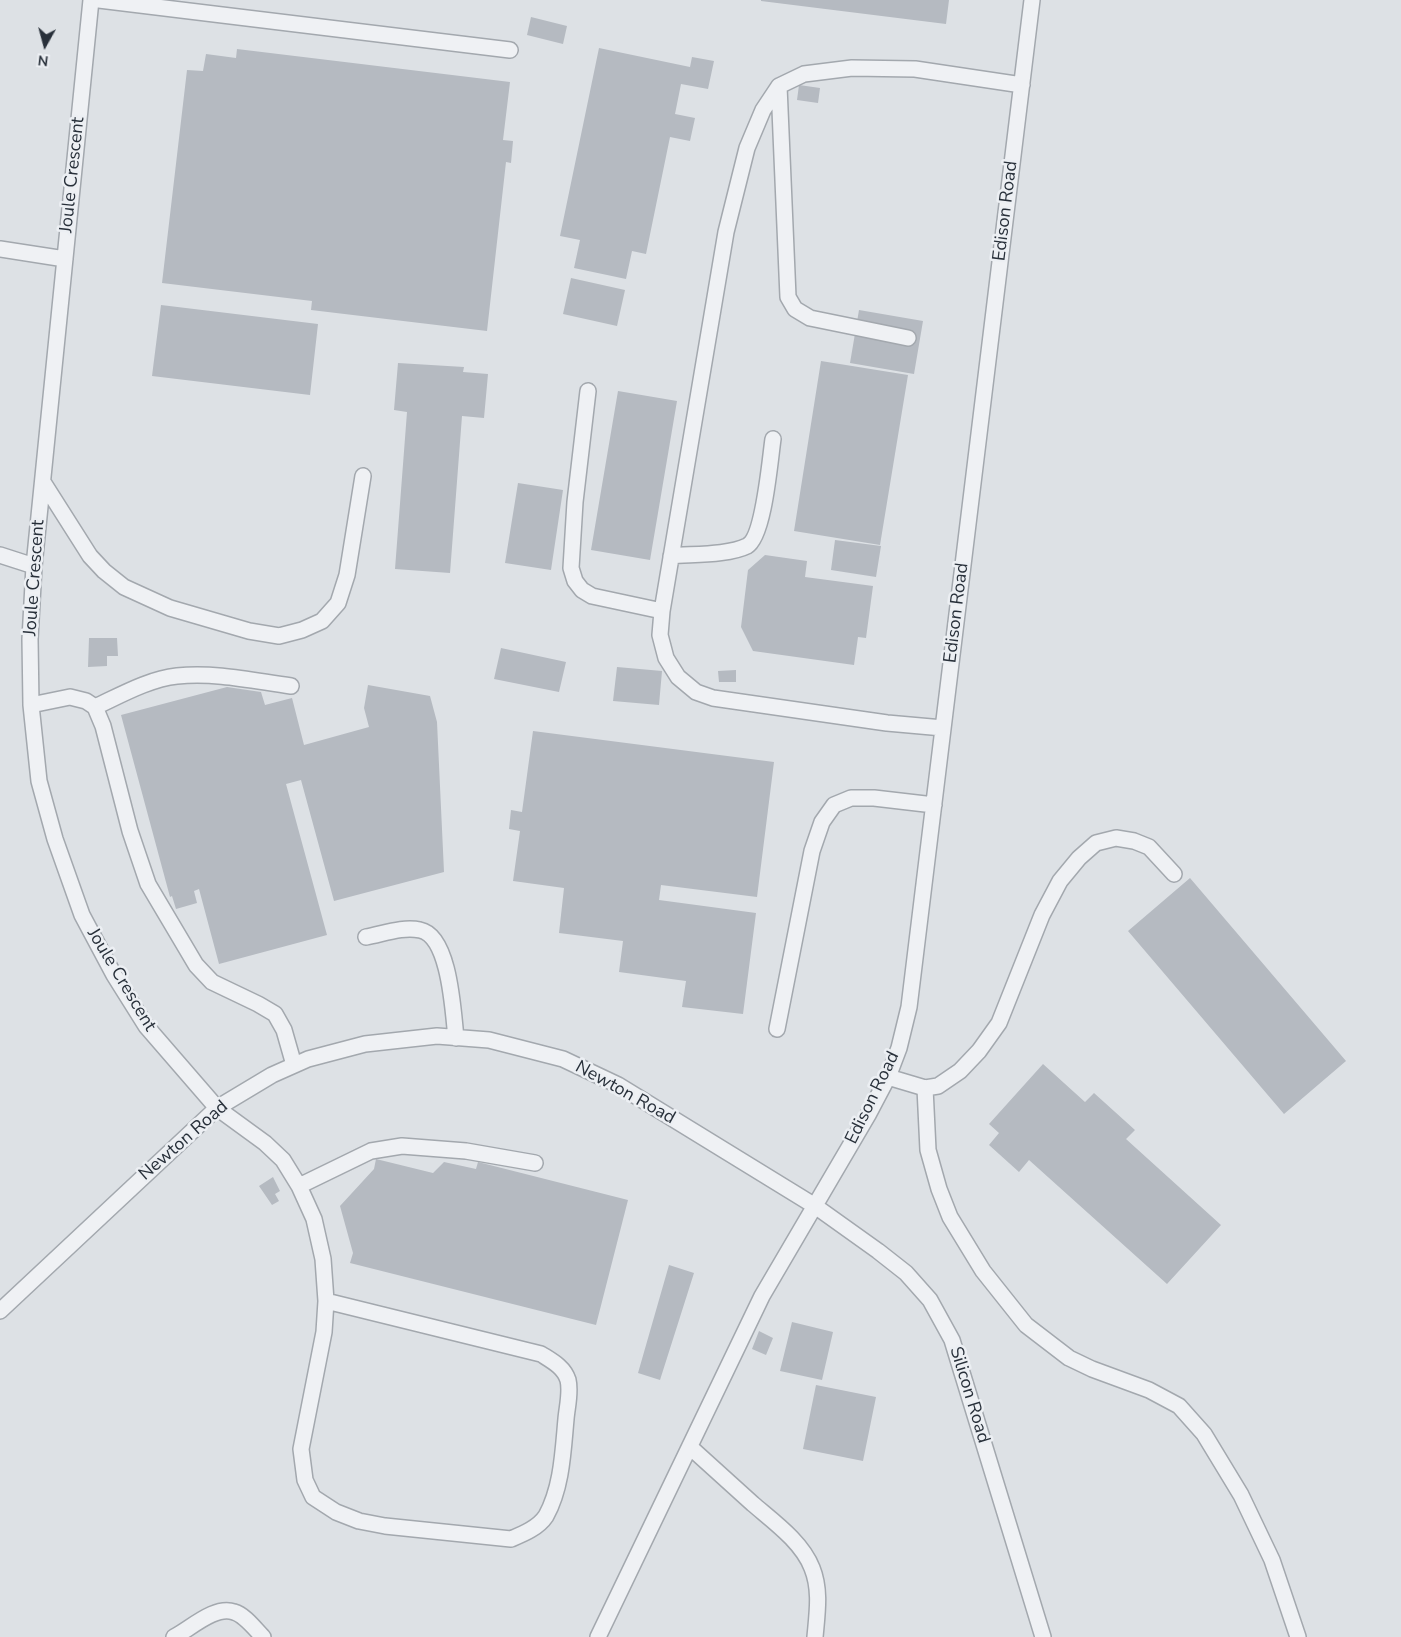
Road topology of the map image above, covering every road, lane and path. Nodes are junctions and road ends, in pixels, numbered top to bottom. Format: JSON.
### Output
{"nodes":[{"id":1,"x":91,"y":0,"type":"edge"},
{"id":2,"x":99,"y":0,"type":"edge"},
{"id":3,"x":1032,"y":0,"type":"edge"},
{"id":4,"x":510,"y":50,"type":"dead end"},
{"id":5,"x":1022,"y":85,"type":"junction"},
{"id":6,"x":779,"y":86,"type":"junction"},
{"id":7,"x":0,"y":249,"type":"edge"},
{"id":8,"x":65,"y":259,"type":"junction"},
{"id":9,"x":908,"y":338,"type":"dead end"},
{"id":10,"x":588,"y":391,"type":"dead end"},
{"id":11,"x":773,"y":439,"type":"dead end"},
{"id":12,"x":363,"y":476,"type":"dead end"},
{"id":13,"x":43,"y":482,"type":"junction"},
{"id":14,"x":0,"y":555,"type":"edge"},
{"id":15,"x":671,"y":556,"type":"junction"},
{"id":16,"x":34,"y":566,"type":"junction"},
{"id":17,"x":662,"y":611,"type":"junction"},
{"id":18,"x":292,"y":686,"type":"dead end"},
{"id":19,"x":31,"y":705,"type":"junction"},
{"id":20,"x":95,"y":707,"type":"junction"},
{"id":21,"x":943,"y":728,"type":"junction"},
{"id":22,"x":934,"y":805,"type":"junction"},
{"id":23,"x":1174,"y":874,"type":"dead end"},
{"id":24,"x":366,"y":937,"type":"dead end"},
{"id":25,"x":777,"y":1029,"type":"dead end"},
{"id":26,"x":456,"y":1038,"type":"junction"},
{"id":27,"x":294,"y":1065,"type":"junction"},
{"id":28,"x":888,"y":1077,"type":"junction"},
{"id":29,"x":925,"y":1088,"type":"junction"},
{"id":30,"x":217,"y":1108,"type":"junction"},
{"id":31,"x":535,"y":1163,"type":"dead end"},
{"id":32,"x":299,"y":1186,"type":"junction"},
{"id":33,"x":815,"y":1206,"type":"junction"},
{"id":34,"x":326,"y":1301,"type":"junction"},
{"id":35,"x":0,"y":1311,"type":"edge"},
{"id":36,"x":690,"y":1447,"type":"junction"},
{"id":37,"x":174,"y":1637,"type":"edge"},
{"id":38,"x":263,"y":1637,"type":"edge"},
{"id":39,"x":598,"y":1637,"type":"edge"},
{"id":40,"x":815,"y":1637,"type":"edge"},
{"id":41,"x":1043,"y":1637,"type":"edge"},
{"id":42,"x":1298,"y":1637,"type":"edge"}],
"edges":[{"from":1,"to":8,"type":"lane","name":"Joule Crescent"},
{"from":2,"to":4,"type":"lane"},
{"from":3,"to":5,"type":"lane","name":"Edison Road"},
{"from":5,"to":6,"type":"lane"},
{"from":5,"to":21,"type":"lane","name":"Edison Road"},
{"from":6,"to":9,"type":"lane"},
{"from":6,"to":15,"type":"lane"},
{"from":7,"to":8,"type":"lane"},
{"from":8,"to":13,"type":"lane","name":"Joule Crescent"},
{"from":10,"to":17,"type":"lane"},
{"from":11,"to":15,"type":"lane"},
{"from":12,"to":13,"type":"lane"},
{"from":13,"to":16,"type":"lane","name":"Joule Crescent"},
{"from":14,"to":16,"type":"lane"},
{"from":15,"to":17,"type":"lane"},
{"from":16,"to":19,"type":"lane","name":"Joule Crescent"},
{"from":17,"to":21,"type":"lane"},
{"from":18,"to":20,"type":"lane"},
{"from":19,"to":20,"type":"lane"},
{"from":19,"to":30,"type":"lane","name":"Joule Crescent"},
{"from":20,"to":27,"type":"lane"},
{"from":21,"to":22,"type":"lane","name":"Edison Road"},
{"from":22,"to":25,"type":"lane"},
{"from":22,"to":28,"type":"lane","name":"Edison Road"},
{"from":23,"to":29,"type":"lane"},
{"from":24,"to":26,"type":"lane"},
{"from":26,"to":27,"type":"lane","name":"Newton Road"},
{"from":26,"to":33,"type":"lane","name":"Newton Road"},
{"from":27,"to":30,"type":"lane","name":"Newton Road"},
{"from":28,"to":29,"type":"lane"},
{"from":28,"to":33,"type":"lane","name":"Edison Road"},
{"from":29,"to":42,"type":"lane"},
{"from":30,"to":32,"type":"lane","name":"Joule Crescent"},
{"from":30,"to":35,"type":"lane","name":"Newton Road"},
{"from":31,"to":32,"type":"lane"},
{"from":32,"to":34,"type":"lane","name":"Joule Crescent"},
{"from":33,"to":36,"type":"lane","name":"Edison Road"},
{"from":33,"to":41,"type":"lane","name":"Silicon Road"},
{"from":34,"to":34,"type":"lane","name":"Joule Crescent"},
{"from":36,"to":39,"type":"lane","name":"Edison Road"},
{"from":36,"to":40,"type":"lane"},
{"from":37,"to":38,"type":"lane"}]}
